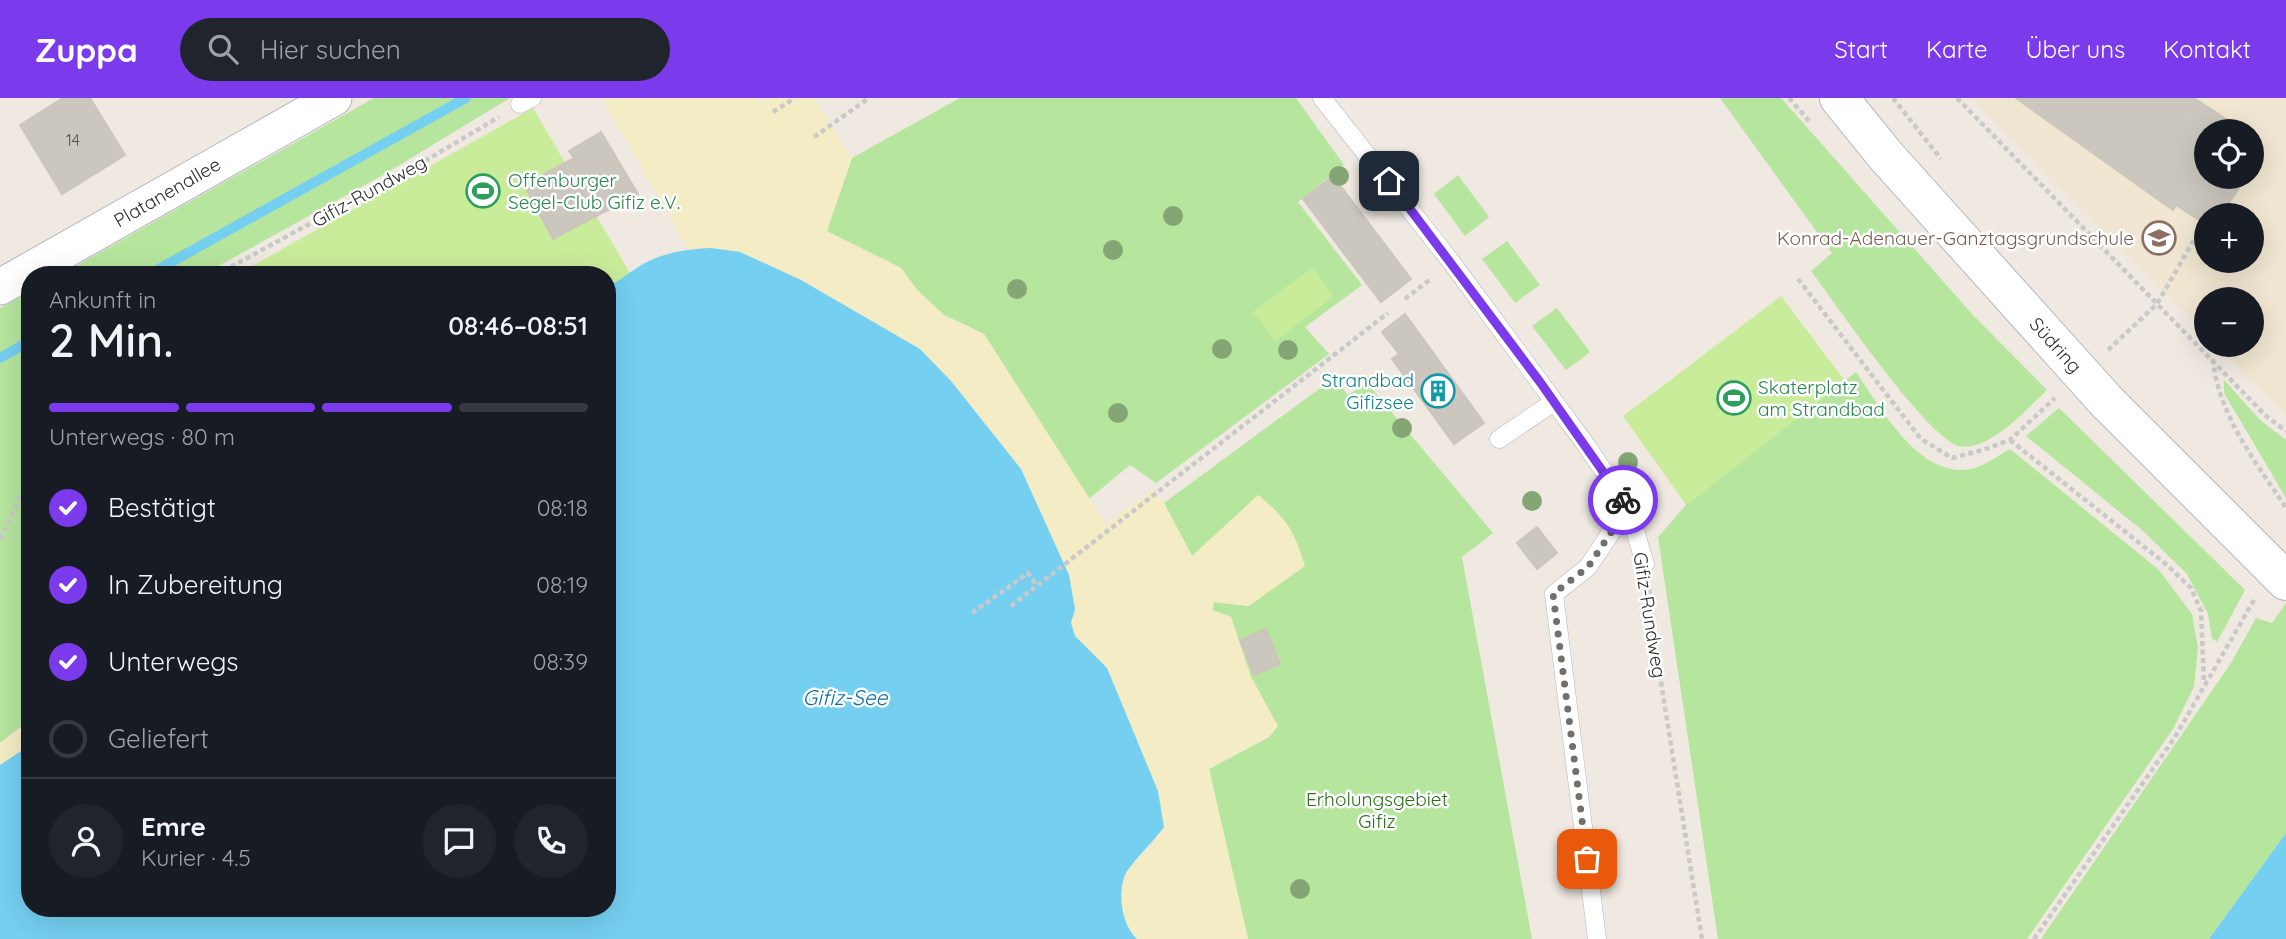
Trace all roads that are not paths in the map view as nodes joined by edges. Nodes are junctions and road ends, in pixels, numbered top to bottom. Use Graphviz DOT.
graph roads {
  1 [pos="334,98"];
  2 [pos="1322,98"];
  3 [pos="1839,98"];
  4 [pos="37,266"];
  5 [pos="21,275"];
  6 [pos="0,287"];
  7 [pos="1554,402"];
  8 [pos="1499,439"];
  9 [pos="1628,507"];
  10 [pos="1645,564"];
  11 [pos="2273,586"];
  12 [pos="1597,939"];
  1 -- 4 [label="street, Platanenallee"];
  2 -- 7 [label="lane, Gifiz-Rundweg"];
  3 -- 11 [label="street, Südring, bridge"];
  5 -- 6 [label="street, Platanenallee"];
  7 -- 8 [label="lane"];
  7 -- 9 [label="lane, Gifiz-Rundweg"];
  9 -- 10 [label="lane, Gifiz-Rundweg"];
  9 -- 12 [label="lane"];
}
